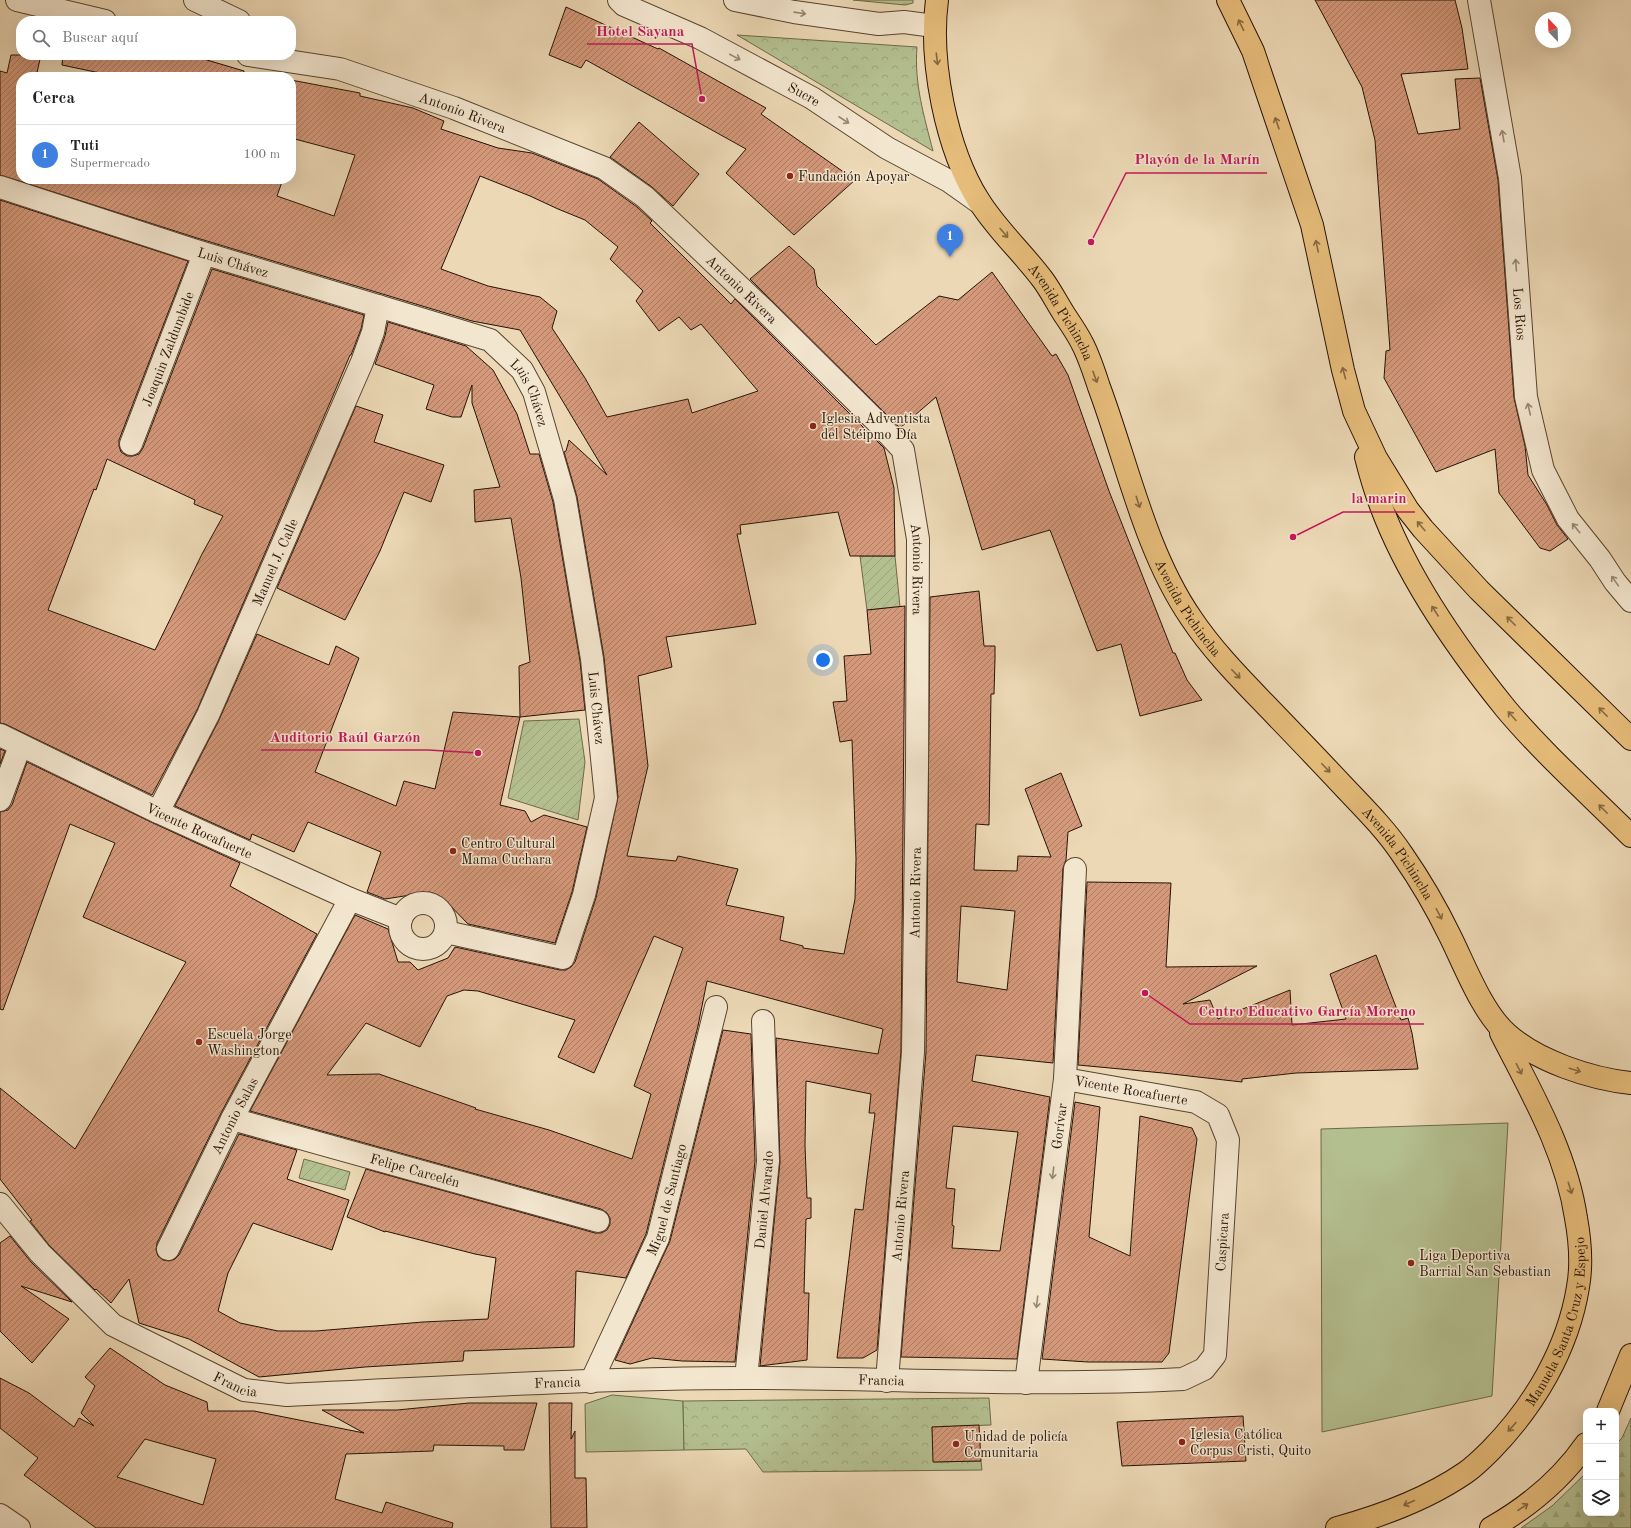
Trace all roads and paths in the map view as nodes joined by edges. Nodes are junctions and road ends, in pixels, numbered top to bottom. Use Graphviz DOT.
graph roads {
  1 [pos="17,0"];
  2 [pos="195,0"];
  3 [pos="619,0"];
  4 [pos="735,0"];
  5 [pos="937,0"];
  6 [pos="1228,0"];
  7 [pos="1479,0"];
  8 [pos="84,16"];
  9 [pos="229,16"];
  10 [pos="934,26"];
  11 [pos="296,47"];
  12 [pos="281,60"];
  13 [pos="340,69"];
  14 [pos="0,187"];
  15 [pos="980,203"];
  16 [pos="204,254"];
  17 [pos="378,306"];
  18 [pos="1354,411"];
  19 [pos="131,444"];
  20 [pos="1631,601"];
  21 [pos="0,735"];
  22 [pos="1631,739"];
  23 [pos="20,746"];
  24 [pos="0,800"];
  25 [pos="158,812"];
  26 [pos="1631,836"];
  27 [pos="1075,868"];
  28 [pos="350,899"];
  29 [pos="401,919"];
  30 [pos="446,932"];
  31 [pos="716,1008"];
  32 [pos="763,1021"];
  33 [pos="1495,1022"];
  34 [pos="1065,1078"];
  35 [pos="1631,1083"];
  36 [pos="1196,1102"];
  37 [pos="232,1119"];
  38 [pos="0,1204"];
  39 [pos="598,1221"];
  40 [pos="168,1249"];
  41 [pos="1631,1354"];
  42 [pos="746,1378"];
  43 [pos="1184,1379"];
  44 [pos="887,1381"];
  45 [pos="591,1382"];
  46 [pos="1026,1383"];
  47 [pos="1609,1408"];
  48 [pos="1583,1448"];
  49 [pos="0,1515"];
  50 [pos="19,1528"];
  51 [pos="1337,1528"];
  52 [pos="1490,1528"];
  1 -- 8 [label="street"];
  2 -- 9 [label="street"];
  3 -- 15 [label="street, Sucre, one-way"];
  4 -- 10 [label="street, one-way"];
  5 -- 10 [label="main road, Avenida Pichincha"];
  18 -- 6 [label="main road, one-way"];
  20 -- 7 [label="street, Los Rios, one-way"];
  10 -- 15 [label="main road, Avenida Pichincha, one-way"];
  11 -- 13 [label="street, Antonio Rivera"];
  12 -- 13 [label="street, Antonio Rivera"];
  13 -- 44 [label="street, Antonio Rivera"];
  14 -- 16 [label="street, Luis Chávez"];
  15 -- 33 [label="main road, Avenida Pichincha, one-way"];
  16 -- 17 [label="street, Luis Chávez"];
  16 -- 19 [label="street, Joaquin Zaldumbide"];
  17 -- 25 [label="street, Manuel J. Calle"];
  17 -- 30 [label="street, Luis Chávez"];
  22 -- 18 [label="main road, one-way"];
  26 -- 18 [label="main road, one-way"];
  21 -- 23 [label="street, Vicente Rocafuerte"];
  23 -- 24 [label="street"];
  23 -- 25 [label="street, Vicente Rocafuerte"];
  25 -- 28 [label="street, Vicente Rocafuerte"];
  27 -- 34 [label="street, Gorívar"];
  28 -- 29 [label="street, Vicente Rocafuerte"];
  28 -- 37 [label="street, Antonio Salas"];
  29 -- 30 [label="street"];
  29 -- 30 [label="street"];
  31 -- 45 [label="street, Miguel de Santiago"];
  32 -- 42 [label="street, Daniel Alvarado"];
  33 -- 35 [label="main road, Avenida Pichincha, one-way"];
  33 -- 51 [label="main road, Manuela Santa Cruz y Espejo, one-way"];
  34 -- 36 [label="street, Vicente Rocafuerte"];
  34 -- 46 [label="street, Gorívar, one-way"];
  36 -- 43 [label="street, Caspicara"];
  37 -- 39 [label="street, Felipe Carcelén"];
  37 -- 40 [label="street, Antonio Salas"];
  38 -- 45 [label="street, Francia"];
  41 -- 47 [label="main road"];
  42 -- 44 [label="street, Francia"];
  42 -- 45 [label="street, Francia"];
  43 -- 46 [label="street, Francia"];
  44 -- 46 [label="street, Francia"];
  52 -- 48 [label="main road, one-way"];
  49 -- 50 [label="street"];
}
